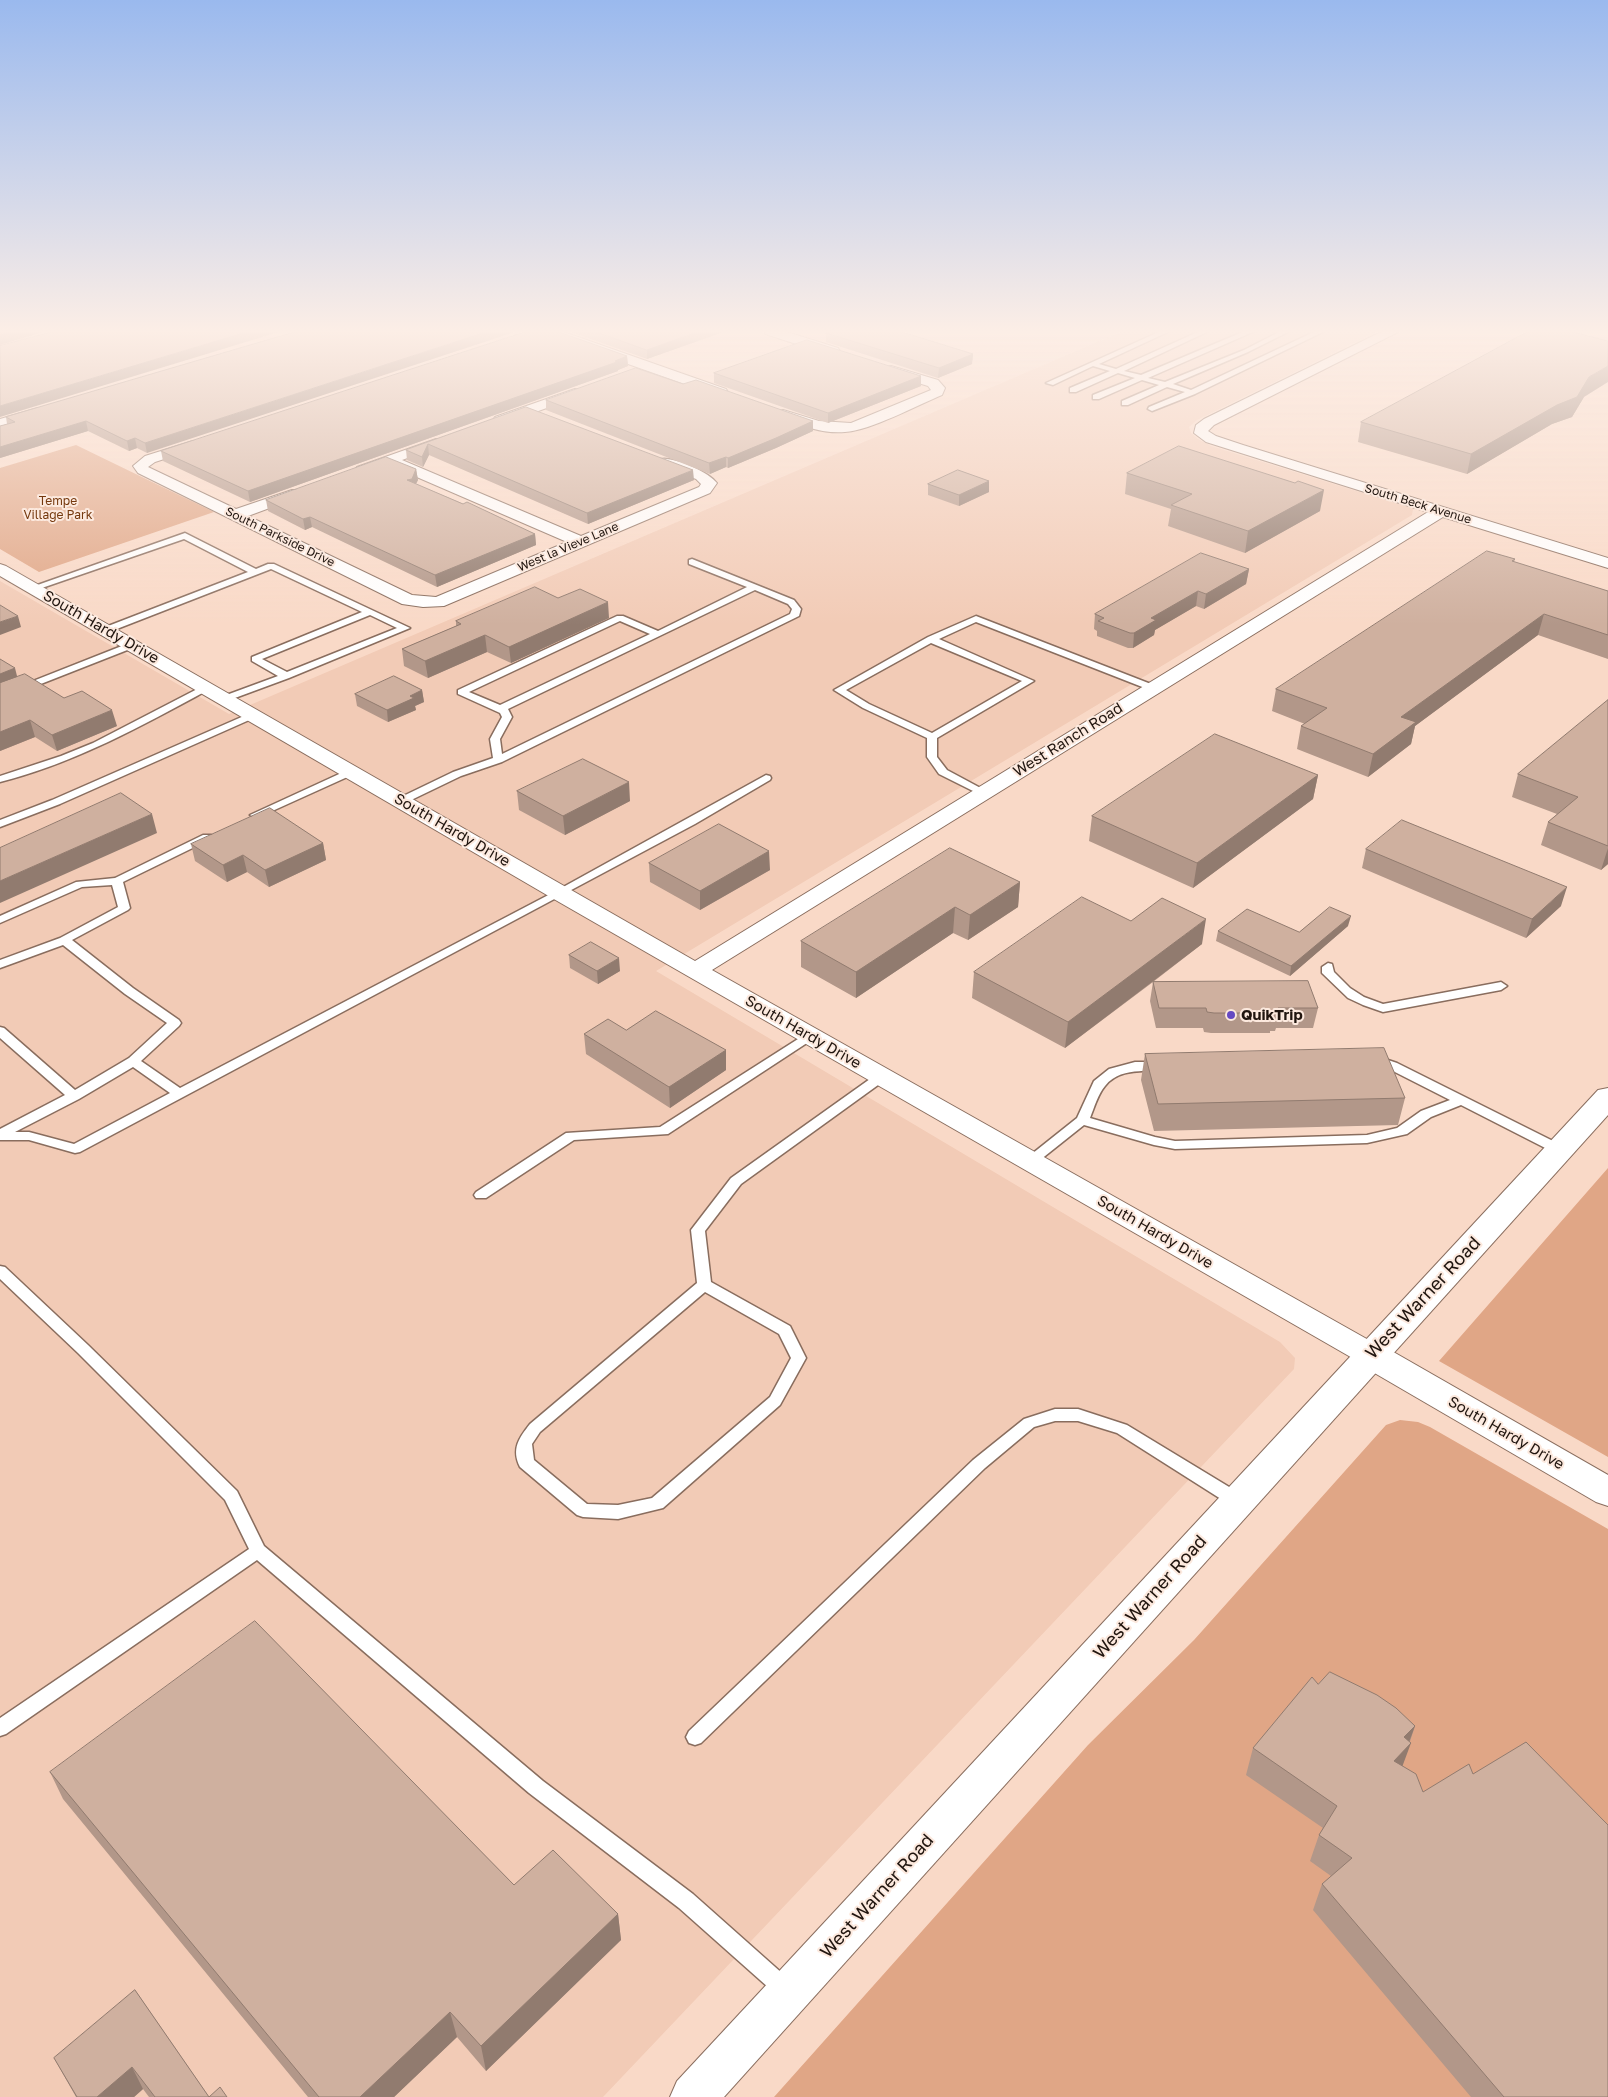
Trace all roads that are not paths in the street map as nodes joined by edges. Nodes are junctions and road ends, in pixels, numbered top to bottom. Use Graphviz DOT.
graph roads {
  1 [pos="832,429"];
  2 [pos="845,429"];
  3 [pos="1201,429"];
  4 [pos="207,440"];
  5 [pos="445,440"];
  6 [pos="647,456"];
  7 [pos="389,460"];
  8 [pos="352,473"];
  9 [pos="309,489"];
  10 [pos="1441,511"];
  11 [pos="235,515"];
  12 [pos="581,542"];
  13 [pos="692,562"];
  14 [pos="1608,563"];
  15 [pos="0,569"];
  16 [pos="255,572"];
  17 [pos="754,587"];
  18 [pos="32,588"];
  19 [pos="422,602"];
  20 [pos="370,612"];
  21 [pos="106,630"];
  22 [pos="658,634"];
  23 [pos="931,638"];
  24 [pos="132,645"];
  25 [pos="286,676"];
  26 [pos="1153,688"];
  27 [pos="215,693"];
  28 [pos="0,697"];
  29 [pos="500,709"];
  30 [pos="253,716"];
  31 [pos="932,736"];
  32 [pos="498,760"];
  33 [pos="350,772"];
  34 [pos="766,778"];
  35 [pos="0,779"];
  36 [pos="983,792"];
  37 [pos="401,801"];
  38 [pos="246,819"];
  39 [pos="0,824"];
  40 [pos="220,831"];
  41 [pos="116,881"];
  42 [pos="560,893"];
  43 [pos="0,920"];
  44 [pos="64,940"];
  45 [pos="0,964"];
  46 [pos="1328,967"];
  47 [pos="696,970"];
  48 [pos="1501,986"];
  49 [pos="0,1031"];
  50 [pos="809,1036"];
  51 [pos="1359,1060"];
  52 [pos="133,1061"];
  53 [pos="1174,1065"];
  54 [pos="881,1077"];
  55 [pos="180,1094"];
  56 [pos="74,1096"];
  57 [pos="1608,1098"];
  58 [pos="1460,1101"];
  59 [pos="1082,1120"];
  60 [pos="0,1135"];
  61 [pos="1560,1150"];
  62 [pos="1030,1161"];
  63 [pos="481,1195"];
  64 [pos="0,1271"];
  65 [pos="704,1285"];
  66 [pos="1371,1355"];
  67 [pos="1608,1492"];
  68 [pos="1238,1501"];
  69 [pos="258,1551"];
  70 [pos="0,1728"];
  71 [pos="695,1737"];
  72 [pos="788,1992"];
  73 [pos="693,2097"];
  1 -- 2 [label="street"];
  3 -- 10 [label="street, South Beck Avenue"];
  4 -- 11 [label="street, South Parkside Drive"];
  5 -- 7 [label="street"];
  6 -- 12 [label="street, West la Vieve Lane"];
  7 -- 8 [label="street"];
  7 -- 12 [label="street"];
  9 -- 11 [label="street"];
  10 -- 14 [label="street, South Beck Avenue"];
  10 -- 26 [label="street, West Ranch Road"];
  11 -- 19 [label="street, South Parkside Drive"];
  12 -- 19 [label="street, West la Vieve Lane"];
  13 -- 17 [label="lane"];
  15 -- 18 [label="street, South Hardy Drive"];
  16 -- 18 [label="lane"];
  16 -- 20 [label="lane"];
  16 -- 21 [label="lane"];
  17 -- 22 [label="lane"];
  17 -- 32 [label="lane"];
  18 -- 21 [label="street, South Hardy Drive"];
  20 -- 25 [label="lane"];
  20 -- 25 [label="lane"];
  21 -- 24 [label="street, South Hardy Drive"];
  22 -- 29 [label="lane"];
  22 -- 29 [label="lane"];
  23 -- 26 [label="lane"];
  23 -- 31 [label="lane"];
  23 -- 31 [label="lane"];
  24 -- 27 [label="street, South Hardy Drive"];
  24 -- 28 [label="lane"];
  25 -- 27 [label="lane"];
  26 -- 36 [label="street, West Ranch Road"];
  27 -- 30 [label="street, South Hardy Drive"];
  27 -- 35 [label="lane"];
  29 -- 32 [label="lane"];
  30 -- 33 [label="street, South Hardy Drive"];
  30 -- 39 [label="lane"];
  31 -- 36 [label="lane"];
  32 -- 37 [label="lane"];
  33 -- 37 [label="street, South Hardy Drive"];
  33 -- 38 [label="lane"];
  34 -- 42 [label="lane"];
  36 -- 47 [label="street, West Ranch Road"];
  37 -- 42 [label="street, South Hardy Drive"];
  40 -- 41 [label="lane"];
  41 -- 43 [label="lane"];
  41 -- 44 [label="lane"];
  42 -- 47 [label="street, South Hardy Drive"];
  42 -- 55 [label="lane"];
  44 -- 45 [label="lane"];
  44 -- 52 [label="lane"];
  46 -- 48 [label="lane"];
  47 -- 50 [label="street, South Hardy Drive"];
  49 -- 56 [label="lane"];
  50 -- 54 [label="street, South Hardy Drive"];
  50 -- 63 [label="lane"];
  51 -- 58 [label="lane"];
  52 -- 55 [label="lane"];
  52 -- 56 [label="lane"];
  53 -- 59 [label="lane"];
  54 -- 62 [label="street, South Hardy Drive"];
  54 -- 65 [label="lane"];
  55 -- 60 [label="lane"];
  56 -- 60 [label="lane"];
  57 -- 61 [label="main road, West Warner Road"];
  58 -- 59 [label="lane"];
  58 -- 61 [label="lane"];
  59 -- 62 [label="lane"];
  61 -- 66 [label="main road, West Warner Road"];
  62 -- 66 [label="street, South Hardy Drive"];
  64 -- 69 [label="lane"];
  65 -- 65 [label="lane"];
  66 -- 67 [label="main road, South Hardy Drive"];
  66 -- 68 [label="main road, West Warner Road"];
  68 -- 71 [label="lane"];
  68 -- 72 [label="main road, West Warner Road"];
  69 -- 70 [label="lane"];
  69 -- 72 [label="lane"];
  72 -- 73 [label="main road, West Warner Road"];
}
